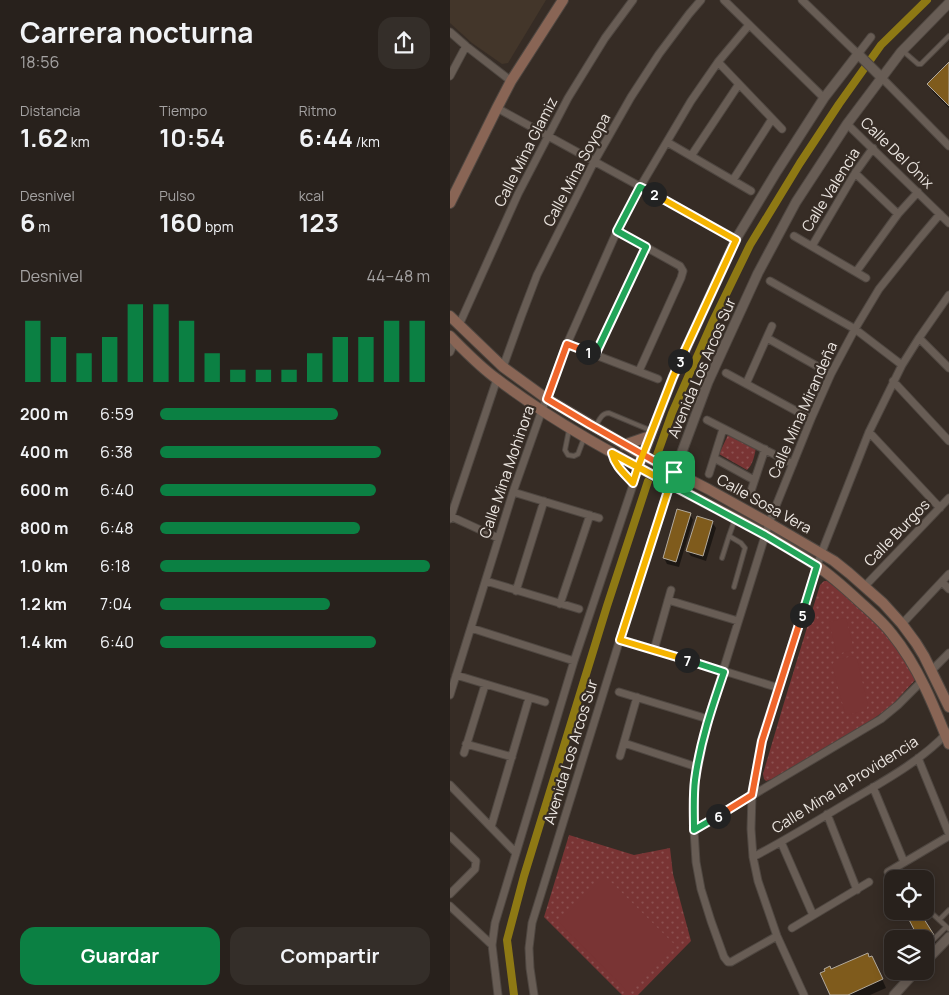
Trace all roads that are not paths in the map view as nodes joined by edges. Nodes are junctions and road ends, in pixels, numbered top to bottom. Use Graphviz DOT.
graph roads {
  1 [pos="563,0"];
  2 [pos="633,0"];
  3 [pos="701,0"];
  4 [pos="724,0"];
  5 [pos="802,0"];
  6 [pos="949,3"];
  7 [pos="749,25"];
  8 [pos="450,32"];
  9 [pos="949,36"];
  10 [pos="870,37"];
  11 [pos="466,46"];
  12 [pos="902,51"];
  13 [pos="860,57"];
  14 [pos="718,62"];
  15 [pos="879,75"];
  16 [pos="450,76"];
  17 [pos="511,81"];
  18 [pos="739,84"];
  19 [pos="824,98"];
  20 [pos="496,108"];
  21 [pos="772,119"];
  22 [pos="847,124"];
  23 [pos="782,129"];
  24 [pos="548,137"];
  25 [pos="667,142"];
  26 [pos="949,146"];
  27 [pos="873,148"];
  28 [pos="691,156"];
  29 [pos="594,162"];
  30 [pos="856,173"];
  31 [pos="733,180"];
  32 [pos="640,187"];
  33 [pos="751,191"];
  34 [pos="918,192"];
  35 [pos="450,203"];
  36 [pos="898,214"];
  37 [pos="940,214"];
  38 [pos="949,223"];
  39 [pos="617,231"];
  40 [pos="794,236"];
  41 [pos="736,240"];
  42 [pos="812,246"];
  43 [pos="646,247"];
  44 [pos="856,272"];
  45 [pos="866,278"];
  46 [pos="770,281"];
  47 [pos="949,295"];
  48 [pos="450,316"];
  49 [pos="459,325"];
  50 [pos="772,326"];
  51 [pos="855,329"];
  52 [pos="766,338"];
  53 [pos="919,338"];
  54 [pos="452,339"];
  55 [pos="567,344"];
  56 [pos="450,352"];
  57 [pos="595,355"];
  58 [pos="902,365"];
  59 [pos="503,367"];
  60 [pos="949,368"];
  61 [pos="639,372"];
  62 [pos="726,373"];
  63 [pos="831,374"];
  64 [pos="497,379"];
  65 [pos="658,379"];
  66 [pos="893,381"];
  67 [pos="746,384"];
  68 [pos="547,399"];
  69 [pos="542,410"];
  70 [pos="811,419"];
  71 [pos="707,420"];
  72 [pos="570,428"];
  73 [pos="595,428"];
  74 [pos="723,429"];
  75 [pos="869,432"];
  76 [pos="651,434"];
  77 [pos="584,436"];
  78 [pos="949,441"];
  79 [pos="624,445"];
  80 [pos="765,449"];
  81 [pos="612,453"];
  82 [pos="642,455"];
  83 [pos="714,458"];
  84 [pos="793,464"];
  85 [pos="638,467"];
  86 [pos="674,472"];
  87 [pos="709,474"];
  88 [pos="754,480"];
  89 [pos="633,483"];
  90 [pos="670,484"];
  91 [pos="751,491"];
  92 [pos="513,492"];
  93 [pos="949,498"];
  94 [pos="544,501"];
  95 [pos="940,508"];
  96 [pos="590,515"];
  97 [pos="450,517"];
  98 [pos="599,518"];
  99 [pos="735,519"];
  100 [pos="769,523"];
  101 [pos="765,535"];
  102 [pos="729,536"];
  103 [pos="498,538"];
  104 [pos="821,554"];
  105 [pos="722,558"];
  106 [pos="817,566"];
  107 [pos="949,574"];
  108 [pos="486,581"];
  109 [pos="942,582"];
  110 [pos="865,586"];
  111 [pos="734,587"];
  112 [pos="949,589"];
  113 [pos="671,590"];
  114 [pos="516,591"];
  115 [pos="668,600"];
  116 [pos="560,604"];
  117 [pos="579,610"];
  118 [pos="738,621"];
  119 [pos="902,624"];
  120 [pos="471,628"];
  121 [pos="620,640"];
  122 [pos="654,650"];
  123 [pos="949,653"];
  124 [pos="574,662"];
  125 [pos="932,671"];
  126 [pos="724,672"];
  127 [pos="456,676"];
  128 [pos="922,681"];
  129 [pos="485,684"];
  130 [pos="779,688"];
  131 [pos="619,692"];
  132 [pos="450,695"];
  133 [pos="637,697"];
  134 [pos="529,698"];
  135 [pos="545,702"];
  136 [pos="949,707"];
  137 [pos="708,719"];
  138 [pos="948,736"];
  139 [pos="624,743"];
  140 [pos="466,744"];
  141 [pos="464,753"];
  142 [pos="620,756"];
  143 [pos="512,757"];
  144 [pos="918,758"];
  145 [pos="697,767"];
  146 [pos="450,785"];
  147 [pos="873,787"];
  148 [pos="752,795"];
  149 [pos="827,814"];
  150 [pos="491,827"];
  151 [pos="694,830"];
  152 [pos="949,835"];
  153 [pos="450,836"];
  154 [pos="781,842"];
  155 [pos="516,852"];
  156 [pos="753,857"];
  157 [pos="904,862"];
  158 [pos="891,870"];
  159 [pos="869,882"];
  160 [pos="857,890"];
  161 [pos="450,894"];
  162 [pos="450,906"];
  163 [pos="949,910"];
  164 [pos="934,915"];
  165 [pos="813,916"];
  166 [pos="939,920"];
  167 [pos="792,928"];
  168 [pos="948,928"];
  169 [pos="777,936"];
  170 [pos="949,937"];
  171 [pos="934,940"];
  172 [pos="492,945"];
  173 [pos="934,953"];
  174 [pos="908,980"];
  175 [pos="497,993"];
  176 [pos="534,995"];
  177 [pos="804,995"];
  178 [pos="894,995"];
  1 -- 17 [label="main road"];
  2 -- 24 [label="street, Calle Mina Glamiz"];
  3 -- 29 [label="street, Calle Mina Soyopa"];
  4 -- 7 [label="street"];
  5 -- 13 [label="street"];
  6 -- 12 [label="street, Avenida Los Arcos Sur"];
  7 -- 14 [label="street, Calle Mina Mohinora"];
  7 -- 19 [label="street"];
  8 -- 11 [label="street"];
  9 -- 12 [label="lane"];
  10 -- 13 [label="street, Avenida Los Arcos Sur"];
  11 -- 16 [label="street"];
  11 -- 17 [label="street"];
  12 -- 15 [label="street, Avenida Los Arcos Sur"];
  13 -- 15 [label="street"];
  13 -- 19 [label="street, Avenida Los Arcos Sur"];
  14 -- 18 [label="street"];
  14 -- 25 [label="street, Calle Mina Mohinora"];
  15 -- 22 [label="street, Avenida Los Arcos Sur"];
  15 -- 26 [label="street"];
  17 -- 20 [label="main road"];
  18 -- 21 [label="street"];
  18 -- 28 [label="street"];
  19 -- 41 [label="street, Avenida Los Arcos Sur"];
  20 -- 24 [label="street"];
  20 -- 35 [label="main road"];
  21 -- 23 [label="street"];
  21 -- 31 [label="street"];
  22 -- 27 [label="street, Calle Del Ónix"];
  22 -- 86 [label="street, Avenida Los Arcos Sur"];
  24 -- 29 [label="street"];
  24 -- 49 [label="street, Calle Mina Glamiz"];
  25 -- 28 [label="street"];
  25 -- 32 [label="street, Calle Mina Mohinora"];
  27 -- 30 [label="street, Calle Valencia"];
  27 -- 34 [label="street, Calle Del Ónix"];
  28 -- 31 [label="street"];
  29 -- 32 [label="street"];
  29 -- 59 [label="street, Calle Mina Soyopa"];
  30 -- 36 [label="street"];
  30 -- 42 [label="street, Calle Valencia"];
  31 -- 33 [label="street"];
  32 -- 39 [label="street, Calle Mina Mohinora"];
  32 -- 41 [label="street"];
  34 -- 36 [label="street"];
  34 -- 37 [label="street, Calle Del Ónix"];
  36 -- 44 [label="street"];
  37 -- 38 [label="street, Calle Del Ónix"];
  37 -- 51 [label="street, Calle Mina Mirandeña"];
  39 -- 43 [label="street"];
  39 -- 55 [label="street, Calle Mina Mohinora"];
  40 -- 42 [label="street"];
  41 -- 76 [label="street, Avenida Los Arcos Sur"];
  42 -- 44 [label="street"];
  43 -- 57 [label="street"];
  43 -- 61 [label="street"];
  44 -- 45 [label="street"];
  46 -- 51 [label="street"];
  47 -- 53 [label="street"];
  48 -- 49 [label="main road, Calle Sosa Vera"];
  49 -- 59 [label="main road, Calle Sosa Vera"];
  50 -- 52 [label="street"];
  51 -- 58 [label="street"];
  51 -- 63 [label="street, Calle Mina Mirandeña"];
  52 -- 63 [label="street"];
  52 -- 67 [label="street"];
  53 -- 58 [label="street"];
  53 -- 60 [label="street"];
  54 -- 56 [label="street"];
  54 -- 64 [label="main road"];
  55 -- 57 [label="street"];
  55 -- 68 [label="street, Calle Mina Mohinora"];
  57 -- 61 [label="street"];
  58 -- 66 [label="street"];
  59 -- 68 [label="main road, Calle Sosa Vera"];
  61 -- 65 [label="street"];
  62 -- 67 [label="street"];
  63 -- 70 [label="street, Calle Mina Mirandeña"];
  64 -- 69 [label="main road"];
  64 -- 97 [label="street"];
  66 -- 75 [label="street"];
  66 -- 78 [label="street"];
  67 -- 70 [label="street"];
  68 -- 69 [label="street, Calle Mina Mohinora"];
  68 -- 73 [label="main road, Calle Sosa Vera"];
  69 -- 72 [label="main road"];
  69 -- 92 [label="street, Calle Mina Mohinora"];
  70 -- 84 [label="street, Calle Mina Mirandeña"];
  71 -- 74 [label="street"];
  72 -- 77 [label="main road"];
  72 -- 77 [label="lane"];
  73 -- 76 [label="lane"];
  73 -- 79 [label="main road, Calle Sosa Vera"];
  74 -- 80 [label="street"];
  74 -- 83 [label="street"];
  75 -- 95 [label="street"];
  75 -- 104 [label="street"];
  76 -- 79 [label="main road"];
  76 -- 82 [label="street, Avenida Los Arcos Sur"];
  77 -- 81 [label="main road"];
  79 -- 82 [label="main road, Calle Sosa Vera"];
  80 -- 84 [label="street"];
  80 -- 88 [label="street"];
  81 -- 85 [label="main road"];
  81 -- 89 [label="lane"];
  82 -- 85 [label="street, Avenida Los Arcos Sur"];
  82 -- 86 [label="main road, Calle Sosa Vera"];
  83 -- 87 [label="street"];
  83 -- 88 [label="street"];
  84 -- 100 [label="street, Calle Mina Mirandeña"];
  85 -- 89 [label="street, Avenida Los Arcos Sur"];
  85 -- 90 [label="main road"];
  86 -- 90 [label="street, Avenida Los Arcos Sur"];
  86 -- 100 [label="main road, Calle Sosa Vera"];
  88 -- 91 [label="street"];
  89 -- 124 [label="street, Avenida Los Arcos Sur"];
  90 -- 99 [label="main road"];
  90 -- 121 [label="street, Avenida Los Arcos Sur"];
  92 -- 94 [label="street"];
  92 -- 103 [label="street, Calle Mina Mohinora"];
  93 -- 95 [label="street, Calle Burgos"];
  94 -- 96 [label="street"];
  94 -- 114 [label="street"];
  95 -- 110 [label="street, Calle Burgos"];
  96 -- 98 [label="street"];
  96 -- 116 [label="street"];
  97 -- 103 [label="street"];
  99 -- 101 [label="main road"];
  99 -- 102 [label="lane"];
  100 -- 101 [label="street, Calle Mina Mirandeña"];
  100 -- 104 [label="main road, Calle Sosa Vera"];
  101 -- 106 [label="main road"];
  101 -- 118 [label="street, Calle Mina Mirandeña"];
  102 -- 105 [label="lane"];
  102 -- 111 [label="lane"];
  103 -- 108 [label="street, Calle Mina Mohinora"];
  104 -- 106 [label="street"];
  104 -- 110 [label="main road, Calle Sosa Vera"];
  106 -- 128 [label="main road"];
  106 -- 130 [label="street"];
  107 -- 109 [label="street"];
  108 -- 114 [label="street"];
  108 -- 120 [label="street, Calle Mina Mohinora"];
  109 -- 112 [label="street"];
  109 -- 119 [label="street"];
  110 -- 119 [label="main road, Calle Sosa Vera"];
  113 -- 115 [label="street"];
  114 -- 116 [label="street"];
  115 -- 118 [label="street"];
  115 -- 122 [label="street"];
  116 -- 117 [label="street"];
  118 -- 126 [label="street, Calle Mina Mirandeña"];
  119 -- 125 [label="main road, Calle Sosa Vera"];
  120 -- 124 [label="street"];
  120 -- 127 [label="street, Calle Mina Mohinora"];
  121 -- 122 [label="street"];
  121 -- 176 [label="street, Avenida Los Arcos Sur"];
  122 -- 126 [label="street"];
  123 -- 125 [label="street"];
  124 -- 155 [label="street, Avenida Los Arcos Sur"];
  125 -- 136 [label="main road, Calle Sosa Vera"];
  126 -- 130 [label="street"];
  126 -- 137 [label="street, Calle Mina Mirandeña"];
  127 -- 129 [label="street"];
  127 -- 132 [label="street, Calle Mina Mohinora"];
  128 -- 138 [label="main road"];
  128 -- 148 [label="street"];
  129 -- 134 [label="street"];
  129 -- 140 [label="street"];
  130 -- 148 [label="street"];
  131 -- 133 [label="street"];
  133 -- 137 [label="street"];
  133 -- 139 [label="street"];
  134 -- 135 [label="street"];
  134 -- 143 [label="street"];
  137 -- 145 [label="street, Calle Mina Mirandeña"];
  138 -- 144 [label="street, Calle Mina la Providencia"];
  139 -- 142 [label="street"];
  139 -- 145 [label="street"];
  140 -- 141 [label="street"];
  140 -- 143 [label="street"];
  143 -- 150 [label="street"];
  144 -- 147 [label="street, Calle Mina la Providencia"];
  144 -- 152 [label="street"];
  145 -- 151 [label="street, Calle Mina Mirandeña"];
  146 -- 150 [label="street"];
  147 -- 149 [label="street, Calle Mina la Providencia"];
  147 -- 157 [label="street"];
  148 -- 151 [label="street"];
  148 -- 156 [label="street"];
  149 -- 154 [label="street, Calle Mina la Providencia"];
  149 -- 160 [label="street"];
  150 -- 155 [label="street"];
  151 -- 169 [label="street, Calle Mina Mirandeña"];
  152 -- 157 [label="street"];
  153 -- 161 [label="street"];
  154 -- 156 [label="street, Calle Mina la Providencia"];
  154 -- 165 [label="street"];
  155 -- 172 [label="street, Avenida Los Arcos Sur"];
  156 -- 169 [label="street"];
  157 -- 158 [label="street"];
  159 -- 160 [label="street"];
  160 -- 165 [label="street"];
  162 -- 172 [label="street"];
  163 -- 166 [label="lane"];
  164 -- 166 [label="lane"];
  165 -- 167 [label="street"];
  166 -- 168 [label="lane"];
  168 -- 171 [label="lane"];
  169 -- 177 [label="street"];
  170 -- 173 [label="street"];
  172 -- 175 [label="street, Avenida Los Arcos Sur"];
  174 -- 178 [label="street"];
}
